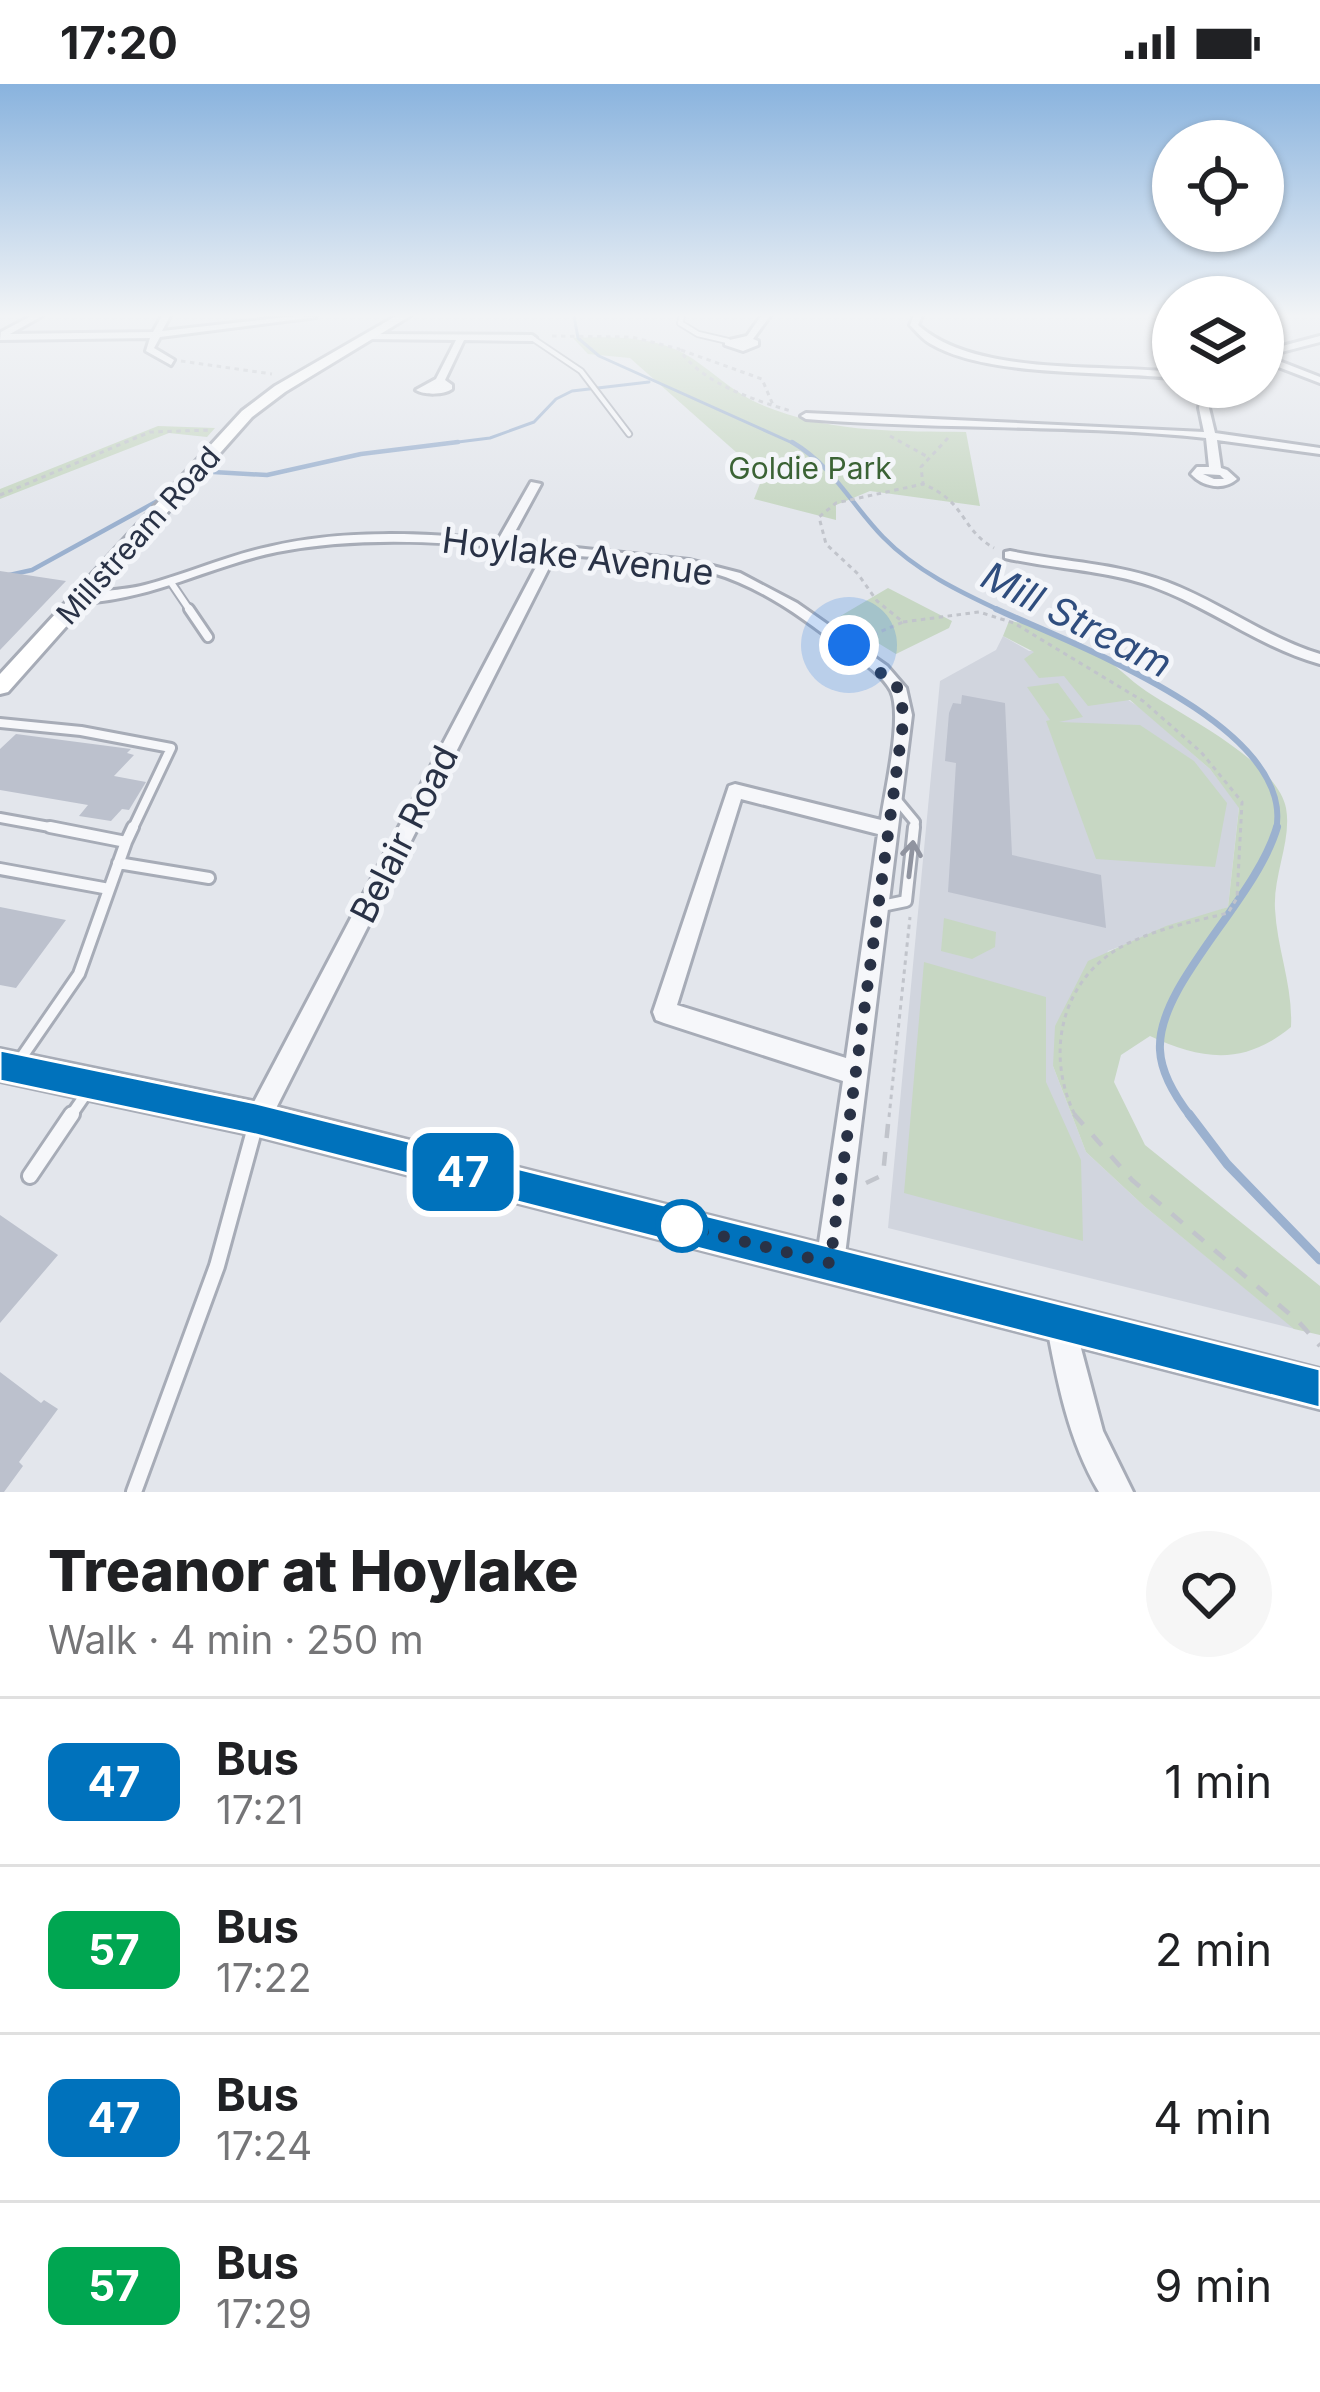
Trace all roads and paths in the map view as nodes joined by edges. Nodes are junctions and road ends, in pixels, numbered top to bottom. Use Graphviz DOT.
graph roads {
  1 [pos="294,382"];
  2 [pos="589,382"];
  3 [pos="721,382"];
  4 [pos="762,382"];
  5 [pos="775,407"];
  6 [pos="1204,408"];
  7 [pos="806,416"];
  8 [pos="886,423"];
  9 [pos="958,424"];
  10 [pos="232,430"];
  11 [pos="629,434"];
  12 [pos="1210,435"];
  13 [pos="1320,451"];
  14 [pos="928,457"];
  15 [pos="1215,470"];
  16 [pos="535,484"];
  17 [pos="923,484"];
  18 [pos="0,495"];
  19 [pos="502,544"];
  20 [pos="552,550"];
  21 [pos="1010,555"];
  22 [pos="170,581"];
  23 [pos="81,598"];
  24 [pos="903,622"];
  25 [pos="208,637"];
  26 [pos="858,640"];
  27 [pos="1320,659"];
  28 [pos="0,687"];
  29 [pos="0,723"];
  30 [pos="893,796"];
  31 [pos="0,818"];
  32 [pos="888,829"];
  33 [pos="126,842"];
  34 [pos="118,863"];
  35 [pos="0,869"];
  36 [pos="209,878"];
  37 [pos="109,889"];
  38 [pos="906,901"];
  39 [pos="877,907"];
  40 [pos="7,1067"];
  41 [pos="853,1072"];
  42 [pos="93,1084"];
  43 [pos="256,1119"];
  44 [pos="30,1177"];
  45 [pos="859,1186"];
  46 [pos="830,1263"];
  47 [pos="1060,1321"];
  48 [pos="1320,1346"];
  49 [pos="1320,1389"];
  50 [pos="134,1492"];
  51 [pos="1117,1492"];
  1 -- 10 [label="main road, Millstream Road"];
  2 -- 11 [label="lane"];
  3 -- 5 [label="path"];
  4 -- 5 [label="path"];
  5 -- 7 [label="path"];
  6 -- 12 [label="street"];
  7 -- 8 [label="street"];
  8 -- 9 [label="street"];
  8 -- 14 [label="path"];
  9 -- 12 [label="street"];
  9 -- 14 [label="path"];
  10 -- 18 [label="path"];
  10 -- 23 [label="main road, Millstream Road"];
  12 -- 13 [label="street"];
  12 -- 15 [label="street"];
  14 -- 17 [label="path"];
  16 -- 19 [label="street"];
  17 -- 21 [label="path"];
  17 -- 24 [label="path"];
  19 -- 20 [label="street, Hoylake Avenue"];
  19 -- 22 [label="street, Hoylake Avenue"];
  20 -- 30 [label="street, Hoylake Avenue"];
  20 -- 43 [label="street, Belair Road"];
  21 -- 27 [label="street"];
  22 -- 23 [label="street, Hoylake Avenue"];
  22 -- 25 [label="lane"];
  23 -- 28 [label="main road, Millstream Road"];
  24 -- 26 [label="path"];
  24 -- 48 [label="path"];
  29 -- 33 [label="lane"];
  30 -- 32 [label="street, Hoylake Avenue"];
  38 -- 30 [label="lane, one-way"];
  31 -- 33 [label="lane"];
  32 -- 39 [label="street, Hoylake Avenue"];
  32 -- 41 [label="street"];
  33 -- 34 [label="lane"];
  34 -- 36 [label="lane"];
  34 -- 37 [label="lane"];
  35 -- 37 [label="lane"];
  37 -- 40 [label="lane"];
  38 -- 39 [label="lane"];
  38 -- 45 [label="path"];
  39 -- 41 [label="street, Hoylake Avenue"];
  40 -- 42 [label="main road"];
  41 -- 46 [label="street, Hoylake Avenue"];
  42 -- 43 [label="main road"];
  42 -- 44 [label="lane"];
  43 -- 46 [label="main road"];
  43 -- 50 [label="lane"];
  46 -- 47 [label="main road"];
  47 -- 49 [label="main road"];
  47 -- 51 [label="street"];
}
